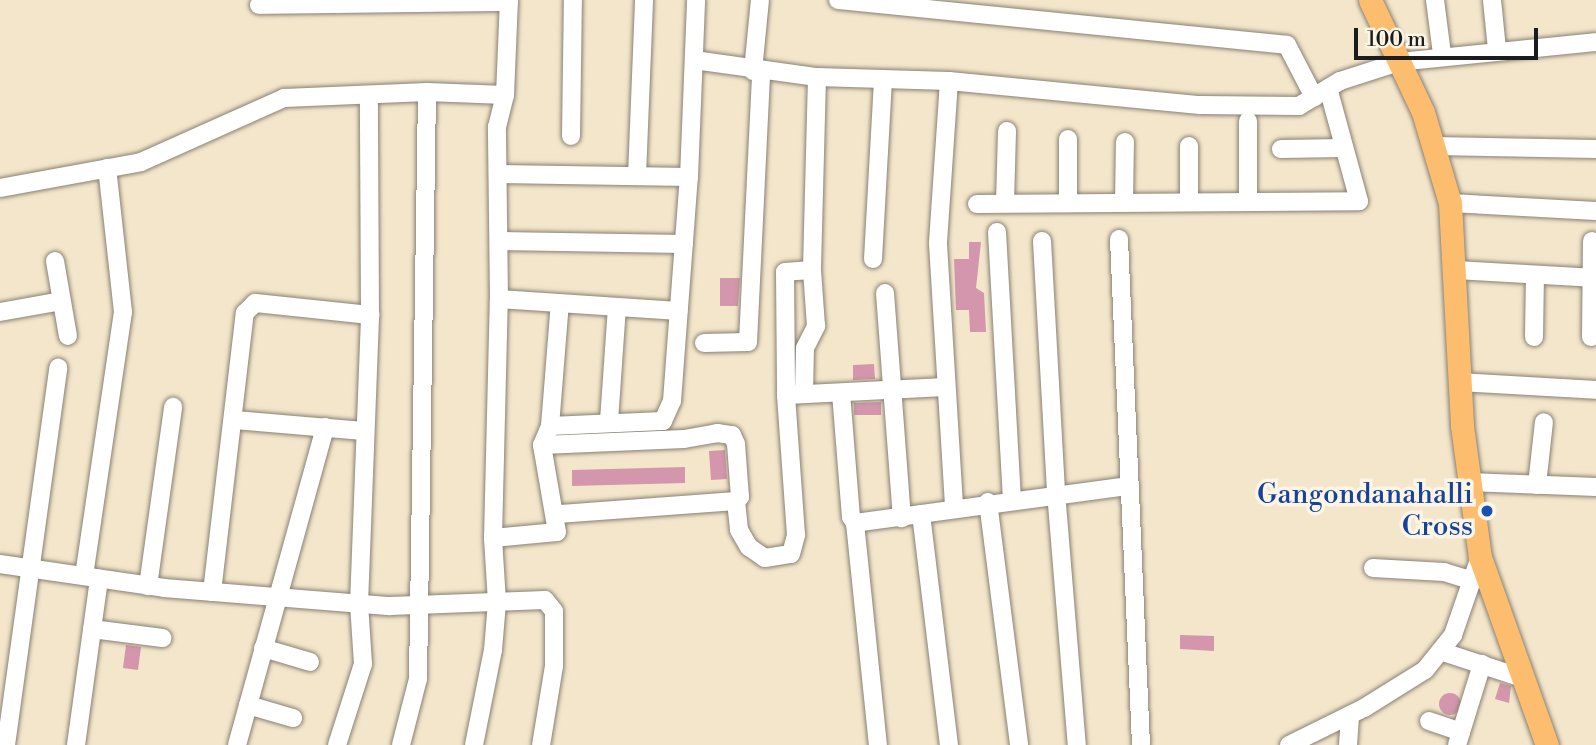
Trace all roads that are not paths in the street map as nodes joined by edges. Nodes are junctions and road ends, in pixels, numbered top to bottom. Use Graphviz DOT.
graph roads {
  1 [pos="573,0"];
  2 [pos="644,0"];
  3 [pos="696,0"];
  4 [pos="760,0"];
  5 [pos="838,0"];
  6 [pos="1370,0"];
  7 [pos="1435,0"];
  8 [pos="1492,0"];
  9 [pos="509,1"];
  10 [pos="259,5"];
  11 [pos="1596,41"];
  12 [pos="1497,49"];
  13 [pos="1442,54"];
  14 [pos="694,60"];
  15 [pos="1399,62"];
  16 [pos="757,72"];
  17 [pos="817,77"];
  18 [pos="883,79"];
  19 [pos="949,81"];
  20 [pos="427,92"];
  21 [pos="1321,92"];
  22 [pos="505,95"];
  23 [pos="369,97"];
  24 [pos="1248,121"];
  25 [pos="1007,131"];
  26 [pos="571,136"];
  27 [pos="1068,139"];
  28 [pos="1125,142"];
  29 [pos="1189,146"];
  30 [pos="1434,146"];
  31 [pos="1344,148"];
  32 [pos="1281,149"];
  33 [pos="1596,149"];
  34 [pos="107,168"];
  35 [pos="498,174"];
  36 [pos="637,176"];
  37 [pos="689,177"];
  38 [pos="0,188"];
  39 [pos="1248,201"];
  40 [pos="1189,202"];
  41 [pos="1005,203"];
  42 [pos="1068,203"];
  43 [pos="1124,203"];
  44 [pos="1450,203"];
  45 [pos="977,204"];
  46 [pos="1596,211"];
  47 [pos="997,232"];
  48 [pos="1119,239"];
  49 [pos="499,241"];
  50 [pos="1042,241"];
  51 [pos="1592,241"];
  52 [pos="684,244"];
  53 [pos="873,259"];
  54 [pos="55,261"];
  55 [pos="812,270"];
  56 [pos="1456,270"];
  57 [pos="1535,276"];
  58 [pos="1594,278"];
  59 [pos="885,293"];
  60 [pos="499,299"];
  61 [pos="61,302"];
  62 [pos="560,303"];
  63 [pos="617,307"];
  64 [pos="679,311"];
  65 [pos="0,312"];
  66 [pos="370,315"];
  67 [pos="68,336"];
  68 [pos="1534,337"];
  69 [pos="1591,337"];
  70 [pos="704,343"];
  71 [pos="58,368"];
  72 [pos="1459,382"];
  73 [pos="946,387"];
  74 [pos="892,390"];
  75 [pos="1596,390"];
  76 [pos="841,393"];
  77 [pos="795,395"];
  78 [pos="173,407"];
  79 [pos="235,420"];
  80 [pos="609,421"];
  81 [pos="1544,422"];
  82 [pos="550,426"];
  83 [pos="325,427"];
  84 [pos="365,431"];
  85 [pos="542,445"];
  86 [pos="1469,482"];
  87 [pos="1537,485"];
  88 [pos="1127,486"];
  89 [pos="1596,487"];
  90 [pos="1055,492"];
  91 [pos="1012,499"];
  92 [pos="736,501"];
  93 [pos="988,502"];
  94 [pos="954,507"];
  95 [pos="557,514"];
  96 [pos="921,514"];
  97 [pos="902,518"];
  98 [pos="855,523"];
  99 [pos="493,537"];
  100 [pos="1480,557"];
  101 [pos="0,564"];
  102 [pos="29,568"];
  103 [pos="1373,568"];
  104 [pos="92,577"];
  105 [pos="1473,581"];
  106 [pos="148,586"];
  107 [pos="212,592"];
  108 [pos="277,596"];
  109 [pos="497,602"];
  110 [pos="359,604"];
  111 [pos="421,606"];
  112 [pos="92,629"];
  113 [pos="162,638"];
  114 [pos="263,648"];
  115 [pos="1440,652"];
  116 [pos="310,662"];
  117 [pos="1482,664"];
  118 [pos="1525,679"];
  119 [pos="248,705"];
  120 [pos="1350,715"];
  121 [pos="293,718"];
  122 [pos="1429,721"];
  123 [pos="1459,738"];
  124 [pos="1543,742"];
  125 [pos="6,745"];
  126 [pos="76,745"];
  127 [pos="237,745"];
  128 [pos="337,745"];
  129 [pos="401,745"];
  130 [pos="474,745"];
  131 [pos="541,745"];
  132 [pos="878,745"];
  133 [pos="949,745"];
  134 [pos="1018,745"];
  135 [pos="1077,745"];
  136 [pos="1141,745"];
  137 [pos="1289,745"];
  138 [pos="1348,745"];
  1 -- 26 [label="street"];
  2 -- 36 [label="street"];
  3 -- 14 [label="street"];
  4 -- 16 [label="street"];
  5 -- 21 [label="street"];
  6 -- 15 [label="main road"];
  7 -- 13 [label="street"];
  8 -- 12 [label="street"];
  9 -- 10 [label="street"];
  9 -- 22 [label="street"];
  11 -- 12 [label="street"];
  12 -- 13 [label="street"];
  13 -- 15 [label="street"];
  14 -- 16 [label="street"];
  14 -- 37 [label="street"];
  15 -- 21 [label="street"];
  15 -- 30 [label="main road"];
  16 -- 17 [label="street"];
  16 -- 70 [label="street"];
  17 -- 18 [label="street"];
  17 -- 55 [label="street"];
  18 -- 19 [label="street"];
  18 -- 53 [label="street"];
  19 -- 21 [label="street"];
  19 -- 73 [label="street"];
  20 -- 22 [label="street"];
  20 -- 23 [label="street"];
  20 -- 111 [label="street"];
  21 -- 31 [label="street"];
  22 -- 35 [label="street"];
  23 -- 34 [label="street"];
  23 -- 66 [label="street"];
  24 -- 39 [label="street"];
  25 -- 41 [label="street"];
  27 -- 42 [label="street"];
  28 -- 43 [label="street"];
  29 -- 40 [label="street"];
  30 -- 33 [label="street"];
  30 -- 44 [label="main road"];
  31 -- 32 [label="street"];
  31 -- 39 [label="street"];
  34 -- 38 [label="street"];
  34 -- 104 [label="street"];
  35 -- 36 [label="street"];
  35 -- 49 [label="street"];
  36 -- 37 [label="street"];
  37 -- 52 [label="street"];
  39 -- 40 [label="street"];
  40 -- 43 [label="street"];
  41 -- 42 [label="street"];
  41 -- 45 [label="street"];
  42 -- 43 [label="street"];
  44 -- 46 [label="street"];
  44 -- 56 [label="main road"];
  47 -- 91 [label="street"];
  48 -- 88 [label="street"];
  49 -- 52 [label="street"];
  49 -- 60 [label="street"];
  50 -- 90 [label="street"];
  51 -- 58 [label="street"];
  52 -- 64 [label="street"];
  54 -- 61 [label="street"];
  55 -- 77 [label="street"];
  55 -- 77 [label="street"];
  56 -- 57 [label="street"];
  56 -- 72 [label="main road"];
  57 -- 58 [label="street"];
  57 -- 68 [label="street"];
  58 -- 69 [label="street"];
  59 -- 74 [label="street"];
  60 -- 62 [label="street"];
  60 -- 99 [label="street"];
  61 -- 65 [label="street"];
  61 -- 67 [label="street"];
  62 -- 63 [label="street"];
  62 -- 82 [label="street"];
  63 -- 64 [label="street"];
  63 -- 80 [label="street"];
  64 -- 80 [label="street"];
  66 -- 79 [label="street"];
  66 -- 84 [label="street"];
  71 -- 102 [label="street"];
  72 -- 75 [label="street"];
  72 -- 86 [label="main road"];
  73 -- 74 [label="street"];
  73 -- 94 [label="street"];
  74 -- 76 [label="street"];
  74 -- 97 [label="street"];
  76 -- 77 [label="street"];
  76 -- 98 [label="street"];
  77 -- 92 [label="street"];
  78 -- 106 [label="street"];
  79 -- 83 [label="street"];
  79 -- 107 [label="street"];
  80 -- 82 [label="street"];
  81 -- 87 [label="street"];
  82 -- 85 [label="street"];
  83 -- 84 [label="street"];
  83 -- 108 [label="street"];
  84 -- 110 [label="street"];
  85 -- 92 [label="street"];
  85 -- 95 [label="street"];
  86 -- 87 [label="street"];
  86 -- 100 [label="main road"];
  87 -- 89 [label="street"];
  88 -- 90 [label="street"];
  88 -- 136 [label="street"];
  90 -- 91 [label="street"];
  90 -- 135 [label="street"];
  91 -- 93 [label="street"];
  92 -- 95 [label="street"];
  93 -- 94 [label="street"];
  93 -- 134 [label="street"];
  94 -- 96 [label="street"];
  95 -- 99 [label="street"];
  96 -- 97 [label="street"];
  96 -- 133 [label="street"];
  97 -- 98 [label="street"];
  98 -- 132 [label="street"];
  99 -- 109 [label="street"];
  100 -- 105 [label="street"];
  100 -- 118 [label="main road"];
  101 -- 102 [label="street"];
  102 -- 104 [label="street"];
  102 -- 125 [label="street"];
  103 -- 105 [label="street"];
  104 -- 106 [label="street"];
  104 -- 112 [label="street"];
  105 -- 115 [label="street"];
  106 -- 107 [label="street"];
  107 -- 108 [label="street"];
  108 -- 110 [label="street"];
  108 -- 114 [label="street"];
  109 -- 111 [label="street"];
  109 -- 130 [label="street"];
  109 -- 131 [label="street"];
  110 -- 111 [label="street"];
  110 -- 128 [label="street"];
  111 -- 129 [label="street"];
  112 -- 113 [label="street"];
  112 -- 126 [label="street"];
  114 -- 116 [label="street"];
  114 -- 119 [label="street"];
  115 -- 117 [label="street"];
  115 -- 120 [label="street"];
  117 -- 118 [label="street"];
  117 -- 123 [label="street"];
  118 -- 124 [label="main road"];
  119 -- 121 [label="street"];
  119 -- 127 [label="street"];
  120 -- 137 [label="street"];
  120 -- 138 [label="street"];
  122 -- 123 [label="street"];
}
